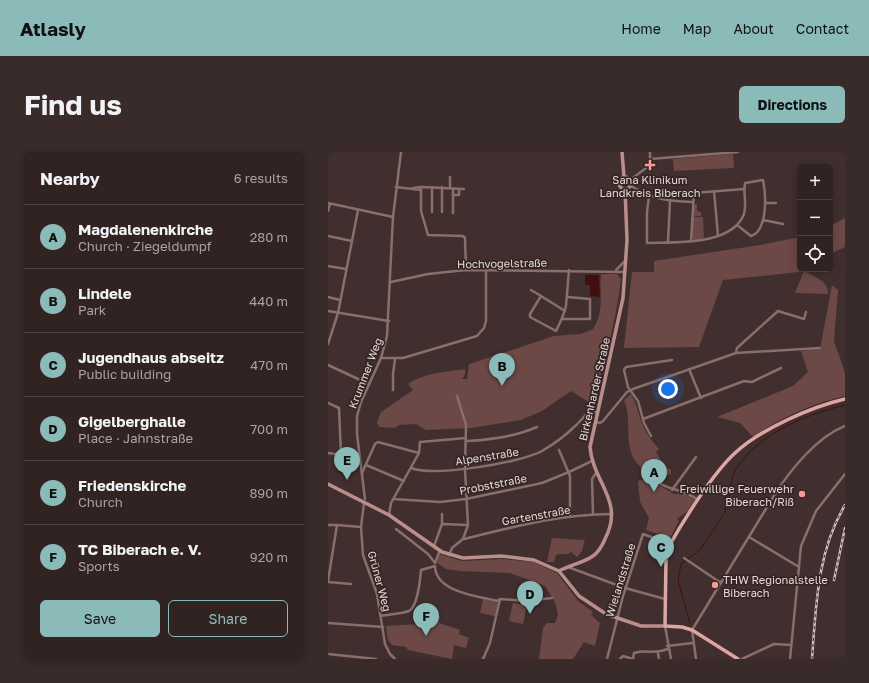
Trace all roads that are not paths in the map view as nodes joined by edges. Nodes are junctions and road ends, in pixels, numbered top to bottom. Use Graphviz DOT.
graph roads {
  1 [pos="401,152"];
  2 [pos="622,152"];
  3 [pos="650,152"];
  4 [pos="738,152"];
  5 [pos="650,159"];
  6 [pos="450,176"];
  7 [pos="624,178"];
  8 [pos="630,180"];
  9 [pos="631,186"];
  10 [pos="396,187"];
  11 [pos="432,187"];
  12 [pos="442,187"];
  13 [pos="421,188"];
  14 [pos="452,188"];
  15 [pos="459,189"];
  16 [pos="464,189"];
  17 [pos="625,189"];
  18 [pos="744,189"];
  19 [pos="714,191"];
  20 [pos="453,195"];
  21 [pos="649,196"];
  22 [pos="670,201"];
  23 [pos="692,202"];
  24 [pos="766,203"];
  25 [pos="776,203"];
  26 [pos="329,204"];
  27 [pos="358,210"];
  28 [pos="328,211"];
  29 [pos="432,212"];
  30 [pos="442,212"];
  31 [pos="453,213"];
  32 [pos="393,217"];
  33 [pos="763,220"];
  34 [pos="783,224"];
  35 [pos="737,225"];
  36 [pos="328,236"];
  37 [pos="718,236"];
  38 [pos="352,241"];
  39 [pos="691,241"];
  40 [pos="668,242"];
  41 [pos="626,259"];
  42 [pos="328,266"];
  43 [pos="346,269"];
  44 [pos="466,270"];
  45 [pos="486,270"];
  46 [pos="570,270"];
  47 [pos="614,270"];
  48 [pos="625,272"];
  49 [pos="391,282"];
  50 [pos="532,290"];
  51 [pos="541,296"];
  52 [pos="328,297"];
  53 [pos="568,297"];
  54 [pos="340,300"];
  55 [pos="328,311"];
  56 [pos="565,311"];
  57 [pos="806,312"];
  58 [pos="338,313"];
  59 [pos="562,319"];
  60 [pos="389,321"];
  61 [pos="328,344"];
  62 [pos="820,348"];
  63 [pos="736,353"];
  64 [pos="381,358"];
  65 [pos="395,359"];
  66 [pos="672,360"];
  67 [pos="328,365"];
  68 [pos="689,368"];
  69 [pos="781,368"];
  70 [pos="370,384"];
  71 [pos="393,390"];
  72 [pos="630,390"];
  73 [pos="457,396"];
  74 [pos="701,398"];
  75 [pos="845,399"];
  76 [pos="328,403"];
  77 [pos="597,412"];
  78 [pos="643,419"];
  79 [pos="595,422"];
  80 [pos="845,426"];
  81 [pos="537,427"];
  82 [pos="651,436"];
  83 [pos="466,439"];
  84 [pos="559,450"];
  85 [pos="328,453"];
  86 [pos="419,453"];
  87 [pos="341,455"];
  88 [pos="359,457"];
  89 [pos="696,457"];
  90 [pos="592,461"];
  91 [pos="646,462"];
  92 [pos="366,465"];
  93 [pos="410,468"];
  94 [pos="465,469"];
  95 [pos="569,472"];
  96 [pos="596,472"];
  97 [pos="361,474"];
  98 [pos="845,474"];
  99 [pos="404,481"];
  100 [pos="328,484"];
  101 [pos="672,490"];
  102 [pos="393,499"];
  103 [pos="466,499"];
  104 [pos="698,500"];
  105 [pos="364,501"];
  106 [pos="442,514"];
  107 [pos="593,514"];
  108 [pos="612,514"];
  109 [pos="389,515"];
  110 [pos="570,516"];
  111 [pos="328,524"];
  112 [pos="442,524"];
  113 [pos="468,525"];
  114 [pos="337,526"];
  115 [pos="361,527"];
  116 [pos="396,528"];
  117 [pos="749,537"];
  118 [pos="463,539"];
  119 [pos="670,544"];
  120 [pos="434,546"];
  121 [pos="440,550"];
  122 [pos="449,555"];
  123 [pos="685,560"];
  124 [pos="435,565"];
  125 [pos="568,567"];
  126 [pos="799,567"];
  127 [pos="559,571"];
  128 [pos="563,576"];
  129 [pos="328,581"];
  130 [pos="721,583"];
  131 [pos="351,584"];
  132 [pos="625,588"];
  133 [pos="552,598"];
  134 [pos="500,599"];
  135 [pos="665,599"];
  136 [pos="381,616"];
  137 [pos="617,618"];
  138 [pos="328,623"];
  139 [pos="665,626"];
  140 [pos="383,627"];
  141 [pos="692,630"];
  142 [pos="694,643"];
  143 [pos="791,645"];
  144 [pos="667,647"];
  145 [pos="658,653"];
  146 [pos="328,654"];
  147 [pos="696,658"];
  148 [pos="376,659"];
  149 [pos="395,659"];
  150 [pos="483,659"];
  151 [pos="607,659"];
  152 [pos="620,659"];
  153 [pos="633,659"];
  154 [pos="659,659"];
  155 [pos="671,659"];
  156 [pos="738,659"];
  157 [pos="742,659"];
  158 [pos="790,659"];
  1 -- 10 [label="street, Krummer Weg"];
  2 -- 7 [label="main road, Birkenharder Straße"];
  3 -- 5 [label="street"];
  4 -- 5 [label="street"];
  5 -- 8 [label="street"];
  6 -- 14 [label="street"];
  7 -- 8 [label="main road"];
  7 -- 17 [label="main road, Birkenharder Straße"];
  8 -- 9 [label="main road"];
  9 -- 17 [label="main road"];
  9 -- 21 [label="street"];
  10 -- 13 [label="street"];
  10 -- 32 [label="street, Krummer Weg"];
  11 -- 12 [label="street"];
  11 -- 13 [label="street"];
  11 -- 29 [label="street"];
  12 -- 14 [label="street"];
  12 -- 30 [label="street"];
  13 -- 44 [label="street"];
  14 -- 15 [label="street"];
  14 -- 20 [label="street"];
  15 -- 16 [label="street"];
  15 -- 20 [label="street"];
  17 -- 41 [label="main road, Birkenharder Straße"];
  18 -- 19 [label="street"];
  18 -- 24 [label="street"];
  18 -- 35 [label="street"];
  19 -- 23 [label="street"];
  19 -- 37 [label="street"];
  20 -- 31 [label="street"];
  21 -- 22 [label="street"];
  21 -- 40 [label="street"];
  22 -- 23 [label="street"];
  22 -- 40 [label="street"];
  23 -- 39 [label="street"];
  24 -- 25 [label="street"];
  24 -- 33 [label="street"];
  26 -- 27 [label="street"];
  26 -- 28 [label="street"];
  27 -- 32 [label="street"];
  27 -- 38 [label="street"];
  32 -- 49 [label="street, Krummer Weg"];
  33 -- 34 [label="street"];
  33 -- 35 [label="street"];
  35 -- 37 [label="street"];
  36 -- 38 [label="street"];
  37 -- 39 [label="street"];
  38 -- 43 [label="street"];
  39 -- 40 [label="street"];
  41 -- 47 [label="street"];
  41 -- 48 [label="main road, Birkenharder Straße"];
  42 -- 43 [label="street"];
  43 -- 54 [label="street"];
  44 -- 45 [label="street, Hochvogelstraße"];
  44 -- 49 [label="street, Hochvogelstraße"];
  45 -- 46 [label="street, Hochvogelstraße"];
  45 -- 65 [label="street"];
  46 -- 47 [label="street, Hochvogelstraße"];
  46 -- 53 [label="street"];
  47 -- 48 [label="street, Hochvogelstraße"];
  48 -- 77 [label="main road, Birkenharder Straße"];
  49 -- 60 [label="street, Krummer Weg"];
  50 -- 51 [label="street"];
  51 -- 56 [label="street"];
  51 -- 59 [label="street"];
  52 -- 54 [label="street"];
  53 -- 56 [label="street"];
  53 -- 59 [label="street"];
  54 -- 58 [label="street"];
  55 -- 58 [label="street"];
  56 -- 59 [label="street"];
  57 -- 63 [label="street"];
  58 -- 60 [label="street"];
  58 -- 61 [label="street"];
  60 -- 64 [label="street, Krummer Weg"];
  62 -- 63 [label="street"];
  63 -- 68 [label="street"];
  64 -- 65 [label="street"];
  64 -- 70 [label="street, Krummer Weg"];
  65 -- 71 [label="street"];
  66 -- 72 [label="street"];
  67 -- 70 [label="street"];
  68 -- 72 [label="street"];
  68 -- 74 [label="street"];
  69 -- 74 [label="street"];
  70 -- 88 [label="street, Krummer Weg"];
  72 -- 78 [label="street"];
  72 -- 79 [label="street"];
  73 -- 83 [label="street"];
  74 -- 78 [label="street"];
  75 -- 104 [label="main road"];
  76 -- 87 [label="street"];
  77 -- 79 [label="main road, Birkenharder Straße"];
  77 -- 94 [label="street, Alpenstraße"];
  78 -- 82 [label="street"];
  79 -- 90 [label="main road, Birkenharder Straße"];
  80 -- 117 [label="street"];
  81 -- 83 [label="street"];
  83 -- 86 [label="street"];
  83 -- 94 [label="street"];
  84 -- 95 [label="street"];
  85 -- 87 [label="street"];
  86 -- 92 [label="street"];
  86 -- 93 [label="street"];
  87 -- 88 [label="street"];
  88 -- 97 [label="street, Krummer Weg"];
  89 -- 101 [label="street"];
  90 -- 95 [label="street, Probststraße"];
  90 -- 96 [label="main road, Birkenharder Straße"];
  91 -- 101 [label="street"];
  92 -- 97 [label="street"];
  92 -- 99 [label="street"];
  93 -- 94 [label="street, Alpenstraße"];
  93 -- 99 [label="street"];
  94 -- 103 [label="street"];
  95 -- 103 [label="street, Probststraße"];
  95 -- 110 [label="street"];
  96 -- 107 [label="street"];
  96 -- 108 [label="main road, Birkenharder Straße"];
  97 -- 105 [label="street, Krummer Weg"];
  98 -- 126 [label="street"];
  99 -- 102 [label="street"];
  100 -- 105 [label="main road"];
  101 -- 104 [label="street"];
  102 -- 103 [label="street, Probststraße"];
  102 -- 109 [label="street"];
  103 -- 113 [label="street"];
  104 -- 119 [label="main road"];
  105 -- 109 [label="main road"];
  105 -- 115 [label="street, Grüner Weg"];
  106 -- 112 [label="street"];
  107 -- 108 [label="street, Gartenstraße"];
  107 -- 110 [label="street, Gartenstraße"];
  108 -- 125 [label="main road, Birkenharder Straße"];
  109 -- 120 [label="main road"];
  110 -- 118 [label="street, Gartenstraße"];
  111 -- 114 [label="street"];
  112 -- 113 [label="street"];
  112 -- 120 [label="street"];
  113 -- 118 [label="street"];
  114 -- 115 [label="street"];
  114 -- 129 [label="street"];
  115 -- 136 [label="street, Grüner Weg"];
  116 -- 124 [label="street"];
  117 -- 126 [label="street"];
  117 -- 130 [label="street"];
  118 -- 122 [label="street"];
  119 -- 132 [label="street, Wielandstraße"];
  119 -- 135 [label="main road"];
  120 -- 121 [label="main road"];
  121 -- 122 [label="main road"];
  121 -- 124 [label="street"];
  122 -- 127 [label="main road"];
  123 -- 130 [label="street"];
  124 -- 134 [label="street"];
  124 -- 136 [label="street"];
  125 -- 127 [label="main road, Birkenharder Straße"];
  125 -- 128 [label="main road"];
  125 -- 132 [label="street"];
  126 -- 143 [label="street"];
  127 -- 128 [label="main road"];
  128 -- 137 [label="main road"];
  129 -- 131 [label="street"];
  130 -- 141 [label="street"];
  132 -- 135 [label="street"];
  132 -- 137 [label="street, Wielandstraße"];
  133 -- 134 [label="street"];
  134 -- 150 [label="street"];
  135 -- 139 [label="main road"];
  136 -- 140 [label="street, Grüner Weg"];
  137 -- 139 [label="main road"];
  137 -- 151 [label="street, Wielandstraße"];
  138 -- 140 [label="street"];
  139 -- 141 [label="main road"];
  139 -- 144 [label="street"];
  140 -- 149 [label="street, Grüner Weg"];
  141 -- 142 [label="street"];
  141 -- 156 [label="main road"];
  142 -- 144 [label="street"];
  142 -- 147 [label="street"];
  143 -- 157 [label="street"];
  143 -- 158 [label="street"];
  144 -- 145 [label="street"];
  144 -- 155 [label="street"];
  145 -- 153 [label="street"];
  145 -- 154 [label="street"];
  146 -- 148 [label="street"];
  152 -- 153 [label="street"];
}
